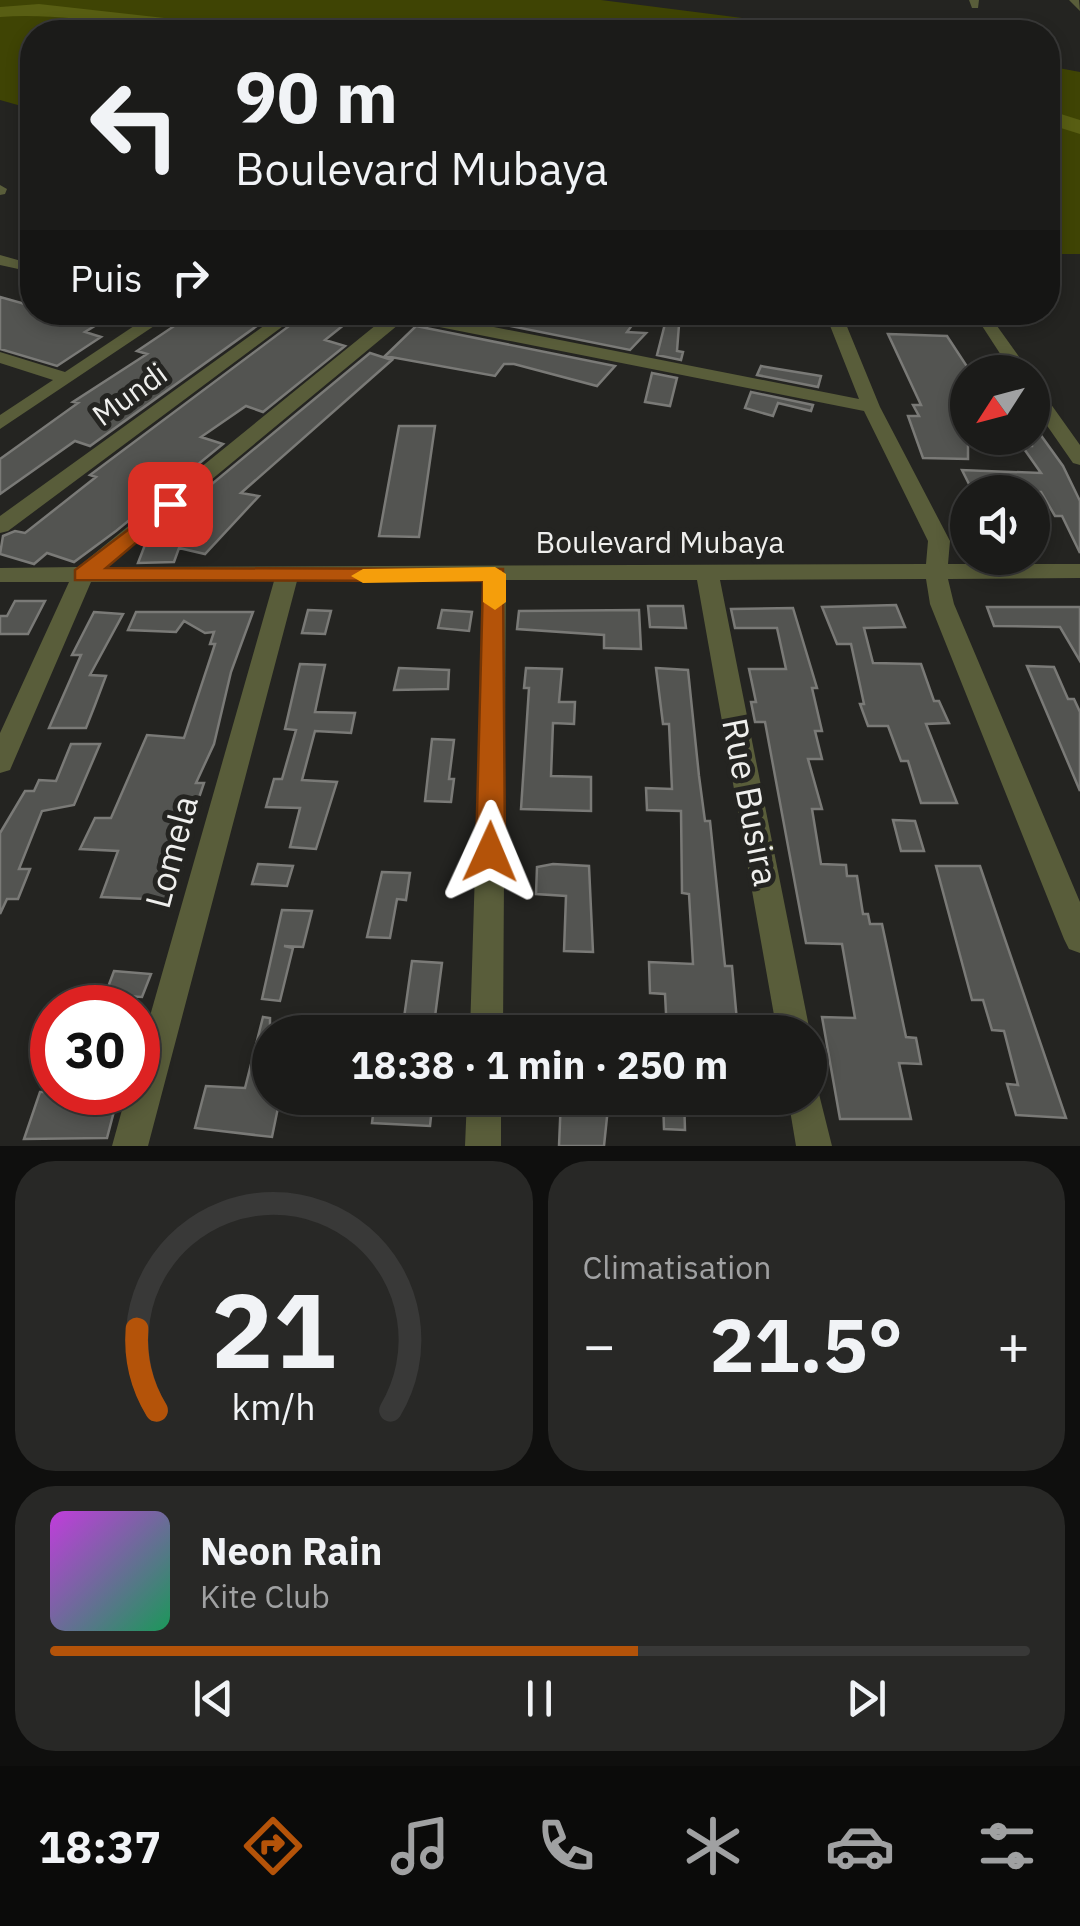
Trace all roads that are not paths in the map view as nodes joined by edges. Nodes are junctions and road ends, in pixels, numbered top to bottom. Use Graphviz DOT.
graph roads {
  1 [pos="147,325"];
  2 [pos="276,325"];
  3 [pos="387,325"];
  4 [pos="462,325"];
  5 [pos="838,325"];
  6 [pos="988,325"];
  7 [pos="1009,355"];
  8 [pos="0,357"];
  9 [pos="66,378"];
  10 [pos="871,407"];
  11 [pos="1050,416"];
  12 [pos="0,423"];
  13 [pos="1080,459"];
  14 [pos="0,526"];
  15 [pos="707,571"];
  16 [pos="1080,571"];
  17 [pos="936,573"];
  18 [pos="495,574"];
  19 [pos="0,575"];
  20 [pos="83,575"];
  21 [pos="286,577"];
  22 [pos="0,763"];
  23 [pos="1080,938"];
  24 [pos="486,1015"];
  25 [pos="790,1015"];
  26 [pos="484,1115"];
  27 [pos="808,1115"];
  28 [pos="130,1146"];
  29 [pos="483,1146"];
  30 [pos="814,1146"];
  1 -- 9 [label="street"];
  2 -- 14 [label="street, Mundi"];
  3 -- 20 [label="street"];
  4 -- 10 [label="street"];
  5 -- 10 [label="street"];
  6 -- 7 [label="street"];
  8 -- 9 [label="street"];
  9 -- 12 [label="street"];
  10 -- 17 [label="street"];
  11 -- 13 [label="street"];
  15 -- 17 [label="street, Boulevard Mubaya"];
  15 -- 18 [label="street, Boulevard Mubaya"];
  15 -- 25 [label="street, Rue Busira"];
  16 -- 17 [label="street, Boulevard Mubaya"];
  17 -- 23 [label="street"];
  18 -- 21 [label="street, Boulevard Mubaya"];
  18 -- 24 [label="street"];
  19 -- 20 [label="street, Boulevard Mubaya"];
  20 -- 21 [label="street, Boulevard Mubaya"];
  20 -- 22 [label="street"];
  21 -- 28 [label="street, Lomela"];
  26 -- 29 [label="street"];
  27 -- 30 [label="street"];
}
